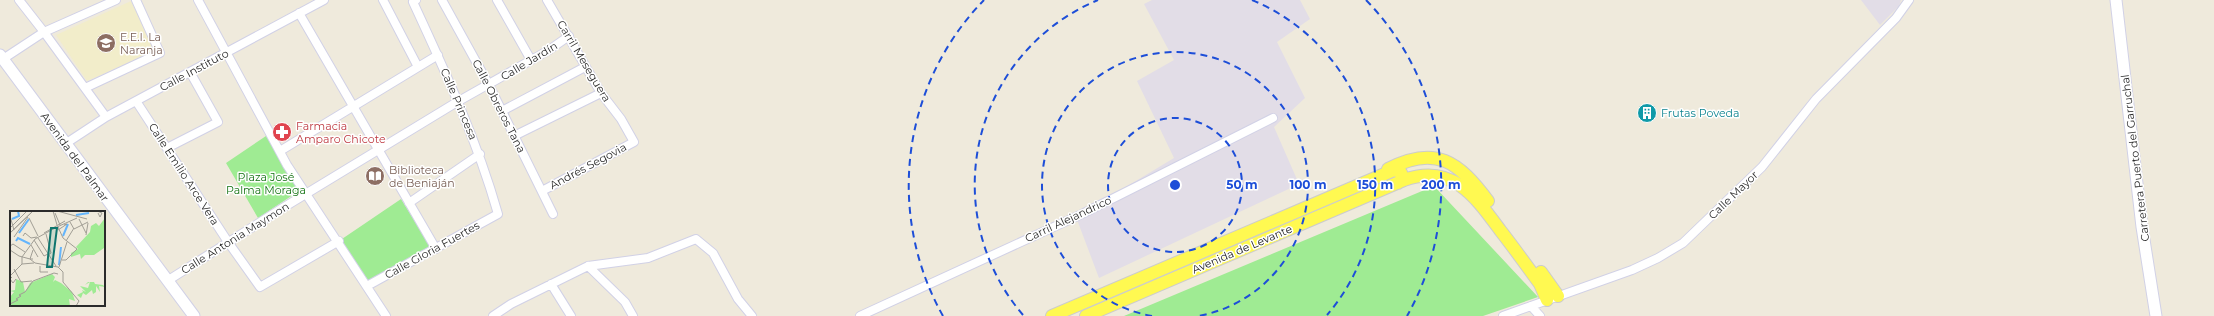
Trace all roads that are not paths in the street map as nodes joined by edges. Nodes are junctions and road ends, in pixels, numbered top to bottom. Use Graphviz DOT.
graph roads {
  1 [pos="19,0"];
  2 [pos="116,0"];
  3 [pos="136,0"];
  4 [pos="198,0"];
  5 [pos="324,0"];
  6 [pos="383,0"];
  7 [pos="442,0"];
  8 [pos="497,0"];
  9 [pos="547,0"];
  10 [pos="1909,0"];
  11 [pos="2116,0"];
  12 [pos="414,1"];
  13 [pos="102,3"];
  14 [pos="299,13"];
  15 [pos="44,32"];
  16 [pos="569,36"];
  17 [pos="227,53"];
  18 [pos="438,55"];
  19 [pos="1,57"];
  20 [pos="531,60"];
  21 [pos="418,67"];
  22 [pos="585,67"];
  23 [pos="190,72"];
  24 [pos="489,85"];
  25 [pos="85,88"];
  26 [pos="601,93"];
  27 [pos="136,101"];
  28 [pos="457,102"];
  29 [pos="352,107"];
  30 [pos="502,111"];
  31 [pos="106,117"];
  32 [pos="1273,118"];
  33 [pos="514,136"];
  34 [pos="634,142"];
  35 [pos="65,144"];
  36 [pos="167,148"];
  37 [pos="379,150"];
  38 [pos="280,151"];
  39 [pos="480,154"];
  40 [pos="1398,183"];
  41 [pos="1357,186"];
  42 [pos="542,191"];
  43 [pos="305,194"];
  44 [pos="410,203"];
  45 [pos="498,214"];
  46 [pos="553,214"];
  47 [pos="339,241"];
  48 [pos="228,242"];
  49 [pos="436,249"];
  50 [pos="588,266"];
  51 [pos="167,281"];
  52 [pos="551,284"];
  53 [pos="367,286"];
  54 [pos="1553,298"];
  55 [pos="1531,306"];
  56 [pos="497,315"];
  57 [pos="194,316"];
  58 [pos="386,316"];
  59 [pos="571,316"];
  60 [pos="633,316"];
  61 [pos="752,316"];
  62 [pos="860,316"];
  63 [pos="1052,316"];
  64 [pos="1086,316"];
  65 [pos="1503,316"];
  66 [pos="1540,316"];
  67 [pos="2156,316"];
  1 -- 15 [label="street"];
  2 -- 13 [label="street"];
  3 -- 25 [label="street"];
  4 -- 17 [label="street"];
  5 -- 14 [label="street, Calle Instituto"];
  6 -- 21 [label="street"];
  7 -- 24 [label="street, Calle Obreros Tana"];
  8 -- 20 [label="street"];
  9 -- 16 [label="street, Carril Meseguera"];
  10 -- 54 [label="street, Calle Mayor"];
  11 -- 67 [label="main road, Carretera Puerto del Garruchal"];
  12 -- 18 [label="street, Calle Princesa"];
  13 -- 15 [label="street"];
  14 -- 17 [label="street, Calle Instituto"];
  14 -- 29 [label="street"];
  15 -- 19 [label="street"];
  15 -- 25 [label="street"];
  16 -- 20 [label="street, Calle Jardín"];
  16 -- 22 [label="street, Carril Meseguera"];
  17 -- 23 [label="street, Calle Instituto"];
  17 -- 38 [label="street"];
  18 -- 21 [label="street"];
  18 -- 28 [label="street, Calle Princesa"];
  19 -- 35 [label="main road, Avenida del Palmar"];
  20 -- 24 [label="street, Calle Jardín"];
  21 -- 29 [label="street"];
  22 -- 26 [label="street, Carril Meseguera"];
  22 -- 30 [label="street"];
  23 -- 27 [label="street, Calle Instituto"];
  23 -- 36 [label="street"];
  24 -- 28 [label="street, Calle Antonia Maymon"];
  24 -- 30 [label="street, Calle Obreros Tana"];
  25 -- 31 [label="street"];
  26 -- 33 [label="street"];
  26 -- 34 [label="street, Carril Meseguera"];
  27 -- 31 [label="street, Calle Instituto"];
  27 -- 36 [label="street, Calle Emilio Arce Vera"];
  28 -- 37 [label="street, Calle Antonia Maymon"];
  28 -- 39 [label="street, Calle Princesa"];
  29 -- 37 [label="street"];
  29 -- 38 [label="street"];
  30 -- 33 [label="street, Calle Obreros Tana"];
  31 -- 35 [label="street, Calle Instituto"];
  32 -- 62 [label="street, Carril Alejandrico"];
  33 -- 42 [label="street, Calle Obreros Tana"];
  34 -- 42 [label="street, Andrés Segovia"];
  35 -- 51 [label="main road, Avenida del Palmar"];
  36 -- 48 [label="street, Calle Emilio Arce Vera"];
  37 -- 43 [label="street, Calle Antonia Maymon"];
  37 -- 44 [label="street"];
  38 -- 43 [label="street"];
  39 -- 44 [label="street"];
  39 -- 45 [label="street, Calle Princesa"];
  40 -- 41 [label="main road, Avenida de Levante"];
  40 -- 54 [label="main road, Avenida de Levante"];
  40 -- 64 [label="main road, Avenida de Levante"];
  41 -- 54 [label="main road, Avenida de Levante"];
  41 -- 63 [label="main road, Avenida de Levante"];
  42 -- 46 [label="street, Calle Obreros Tana"];
  43 -- 47 [label="street"];
  43 -- 48 [label="street, Calle Antonia Maymon"];
  44 -- 49 [label="street"];
  45 -- 49 [label="street, Calle Gloria Fuertes"];
  47 -- 48 [label="street, Calle Emilio Arce Vera"];
  47 -- 53 [label="street"];
  48 -- 51 [label="street, Calle Antonia Maymon"];
  49 -- 53 [label="street, Calle Gloria Fuertes"];
  50 -- 52 [label="street"];
  50 -- 60 [label="street"];
  50 -- 61 [label="street"];
  51 -- 57 [label="main road, Avenida del Palmar"];
  52 -- 56 [label="street"];
  52 -- 59 [label="street"];
  53 -- 58 [label="street"];
  54 -- 55 [label="street, Calle Mayor"];
  55 -- 65 [label="street, Calle Mayor"];
  55 -- 66 [label="street"];
}
